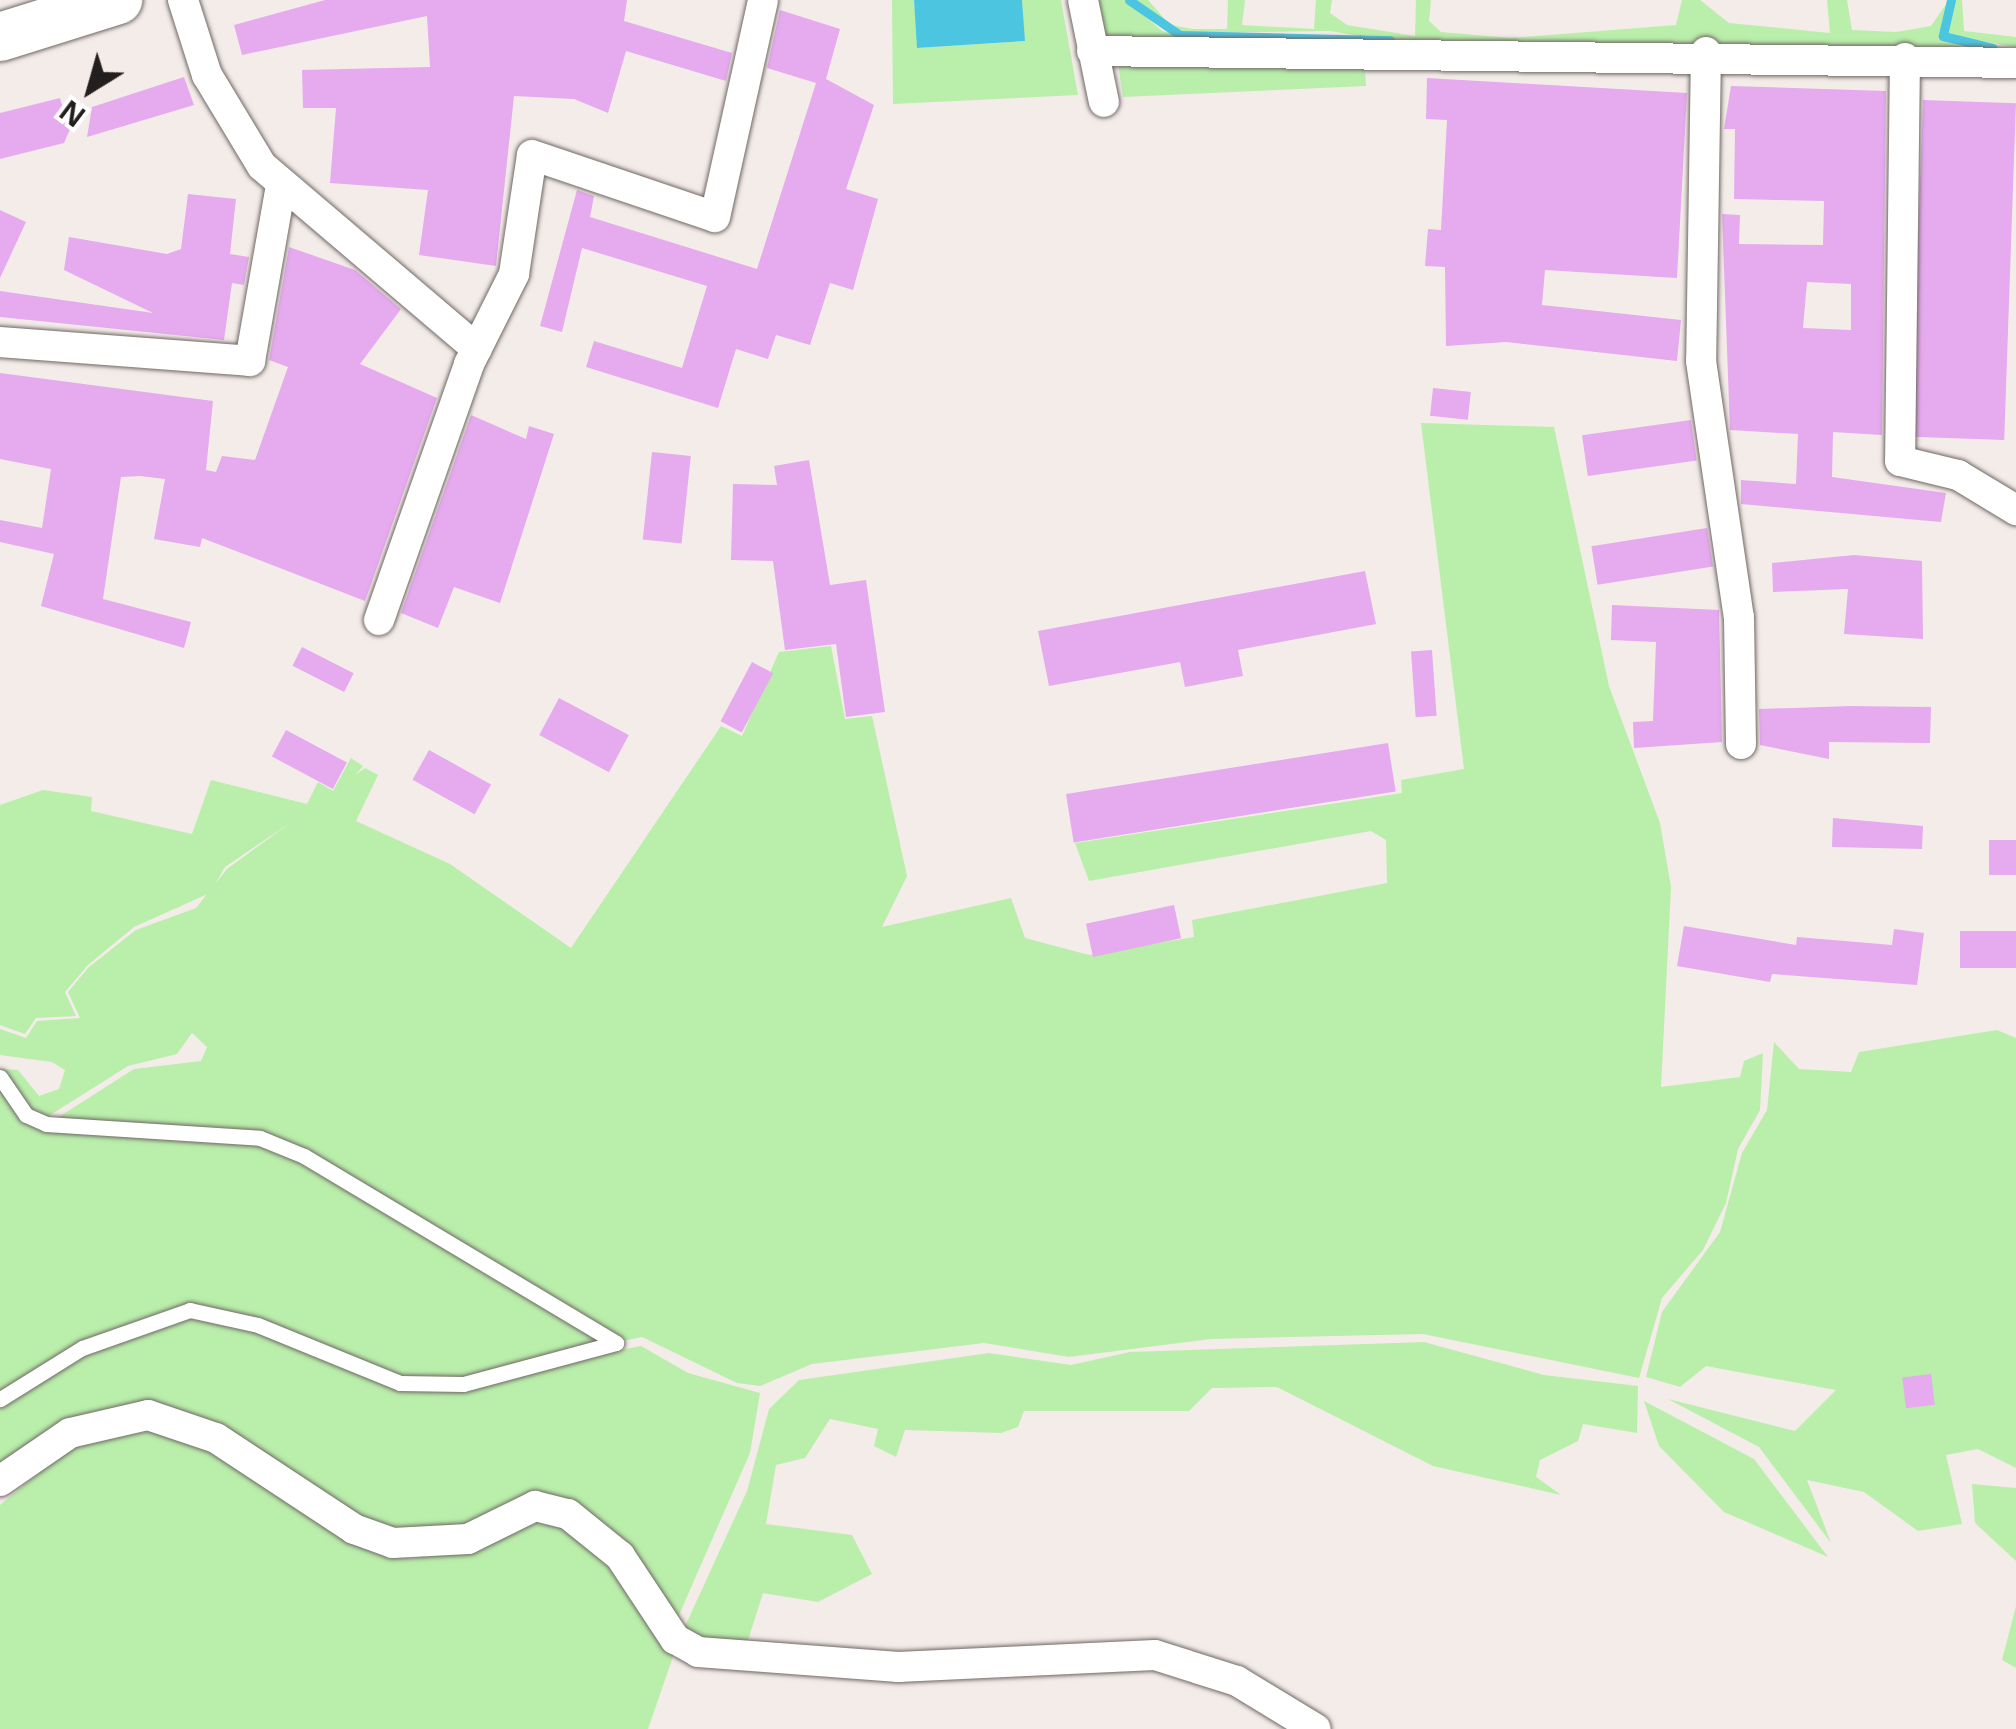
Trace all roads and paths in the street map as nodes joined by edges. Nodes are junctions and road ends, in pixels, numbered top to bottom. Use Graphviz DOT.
graph roads {
  1 [pos="118,0"];
  2 [pos="183,0"];
  3 [pos="763,0"];
  4 [pos="1083,0"];
  5 [pos="0,37"];
  6 [pos="1092,50"];
  7 [pos="1706,52"];
  8 [pos="1905,58"];
  9 [pos="2016,63"];
  10 [pos="1104,102"];
  11 [pos="281,186"];
  12 [pos="0,342"];
  13 [pos="477,349"];
  14 [pos="2016,510"];
  15 [pos="379,620"];
  16 [pos="1742,744"];
  17 [pos="0,1076"];
  18 [pos="0,1399"];
  19 [pos="0,1481"];
  20 [pos="1316,1729"];
  1 -- 5 [label="main road"];
  2 -- 11 [label="street"];
  3 -- 13 [label="street"];
  4 -- 6 [label="street"];
  6 -- 7 [label="street"];
  6 -- 10 [label="street"];
  7 -- 8 [label="street"];
  7 -- 16 [label="street"];
  8 -- 9 [label="street"];
  8 -- 14 [label="street"];
  11 -- 12 [label="street"];
  11 -- 13 [label="street"];
  13 -- 15 [label="street"];
  17 -- 18 [label="lane"];
  19 -- 20 [label="street"];
}
